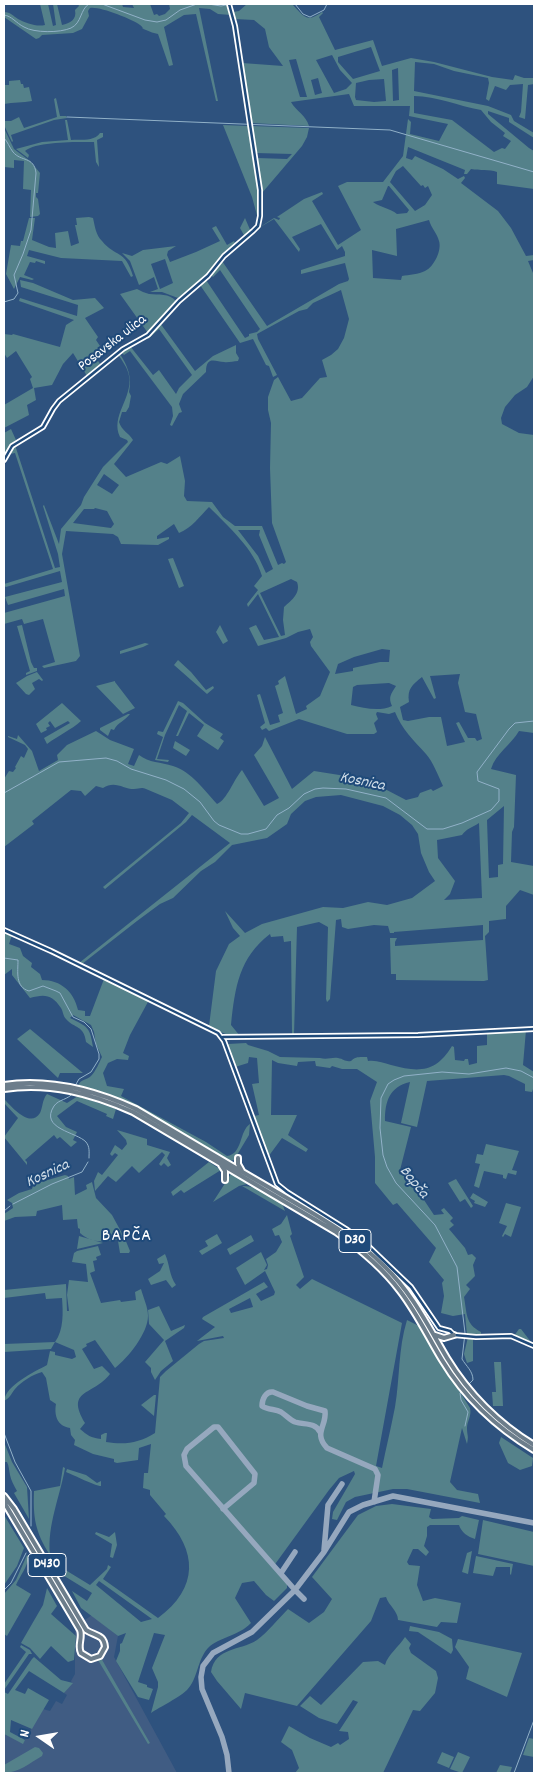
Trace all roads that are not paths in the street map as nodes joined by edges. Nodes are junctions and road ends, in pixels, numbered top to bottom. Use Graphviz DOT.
graph roads {
  1 [pos="230,4"];
  2 [pos="4,460"];
  3 [pos="4,930"];
  4 [pos="534,1029"];
  5 [pos="222,1037"];
  6 [pos="4,1085"];
  7 [pos="70,1088"];
  8 [pos="4,1089"];
  9 [pos="79,1090"];
  10 [pos="238,1158"];
  11 [pos="220,1163"];
  12 [pos="244,1173"];
  13 [pos="225,1180"];
  14 [pos="432,1330"];
  15 [pos="454,1335"];
  16 [pos="446,1338"];
  17 [pos="534,1346"];
  18 [pos="444,1352"];
  19 [pos="461,1383"];
  20 [pos="467,1391"];
  21 [pos="534,1445"];
  22 [pos="534,1450"];
  23 [pos="4,1496"];
  24 [pos="4,1502"];
  25 [pos="92,1633"];
  26 [pos="81,1639"];
  1 -- 2 [label="main road, Posavska ulica"];
  3 -- 5 [label="main road"];
  4 -- 5 [label="main road"];
  5 -- 15 [label="main road"];
  6 -- 7 [label="main road, D30"];
  7 -- 8 [label="main road, D30"];
  7 -- 9 [label="main road, D30"];
  9 -- 11 [label="main road, D30"];
  9 -- 12 [label="main road, D30"];
  10 -- 12 [label="main road"];
  11 -- 13 [label="main road"];
  11 -- 19 [label="main road, D30"];
  12 -- 14 [label="main road, D30"];
  14 -- 16 [label="main road"];
  14 -- 18 [label="main road, D30"];
  15 -- 16 [label="main road"];
  15 -- 17 [label="main road"];
  16 -- 18 [label="main road"];
  18 -- 19 [label="main road, D30"];
  19 -- 20 [label="main road, D30"];
  20 -- 21 [label="main road, D30"];
  20 -- 22 [label="main road, D30"];
  23 -- 25 [label="main road, D430"];
  24 -- 26 [label="main road, D430"];
  25 -- 26 [label="main road"];
  25 -- 26 [label="main road, D430"];
}
